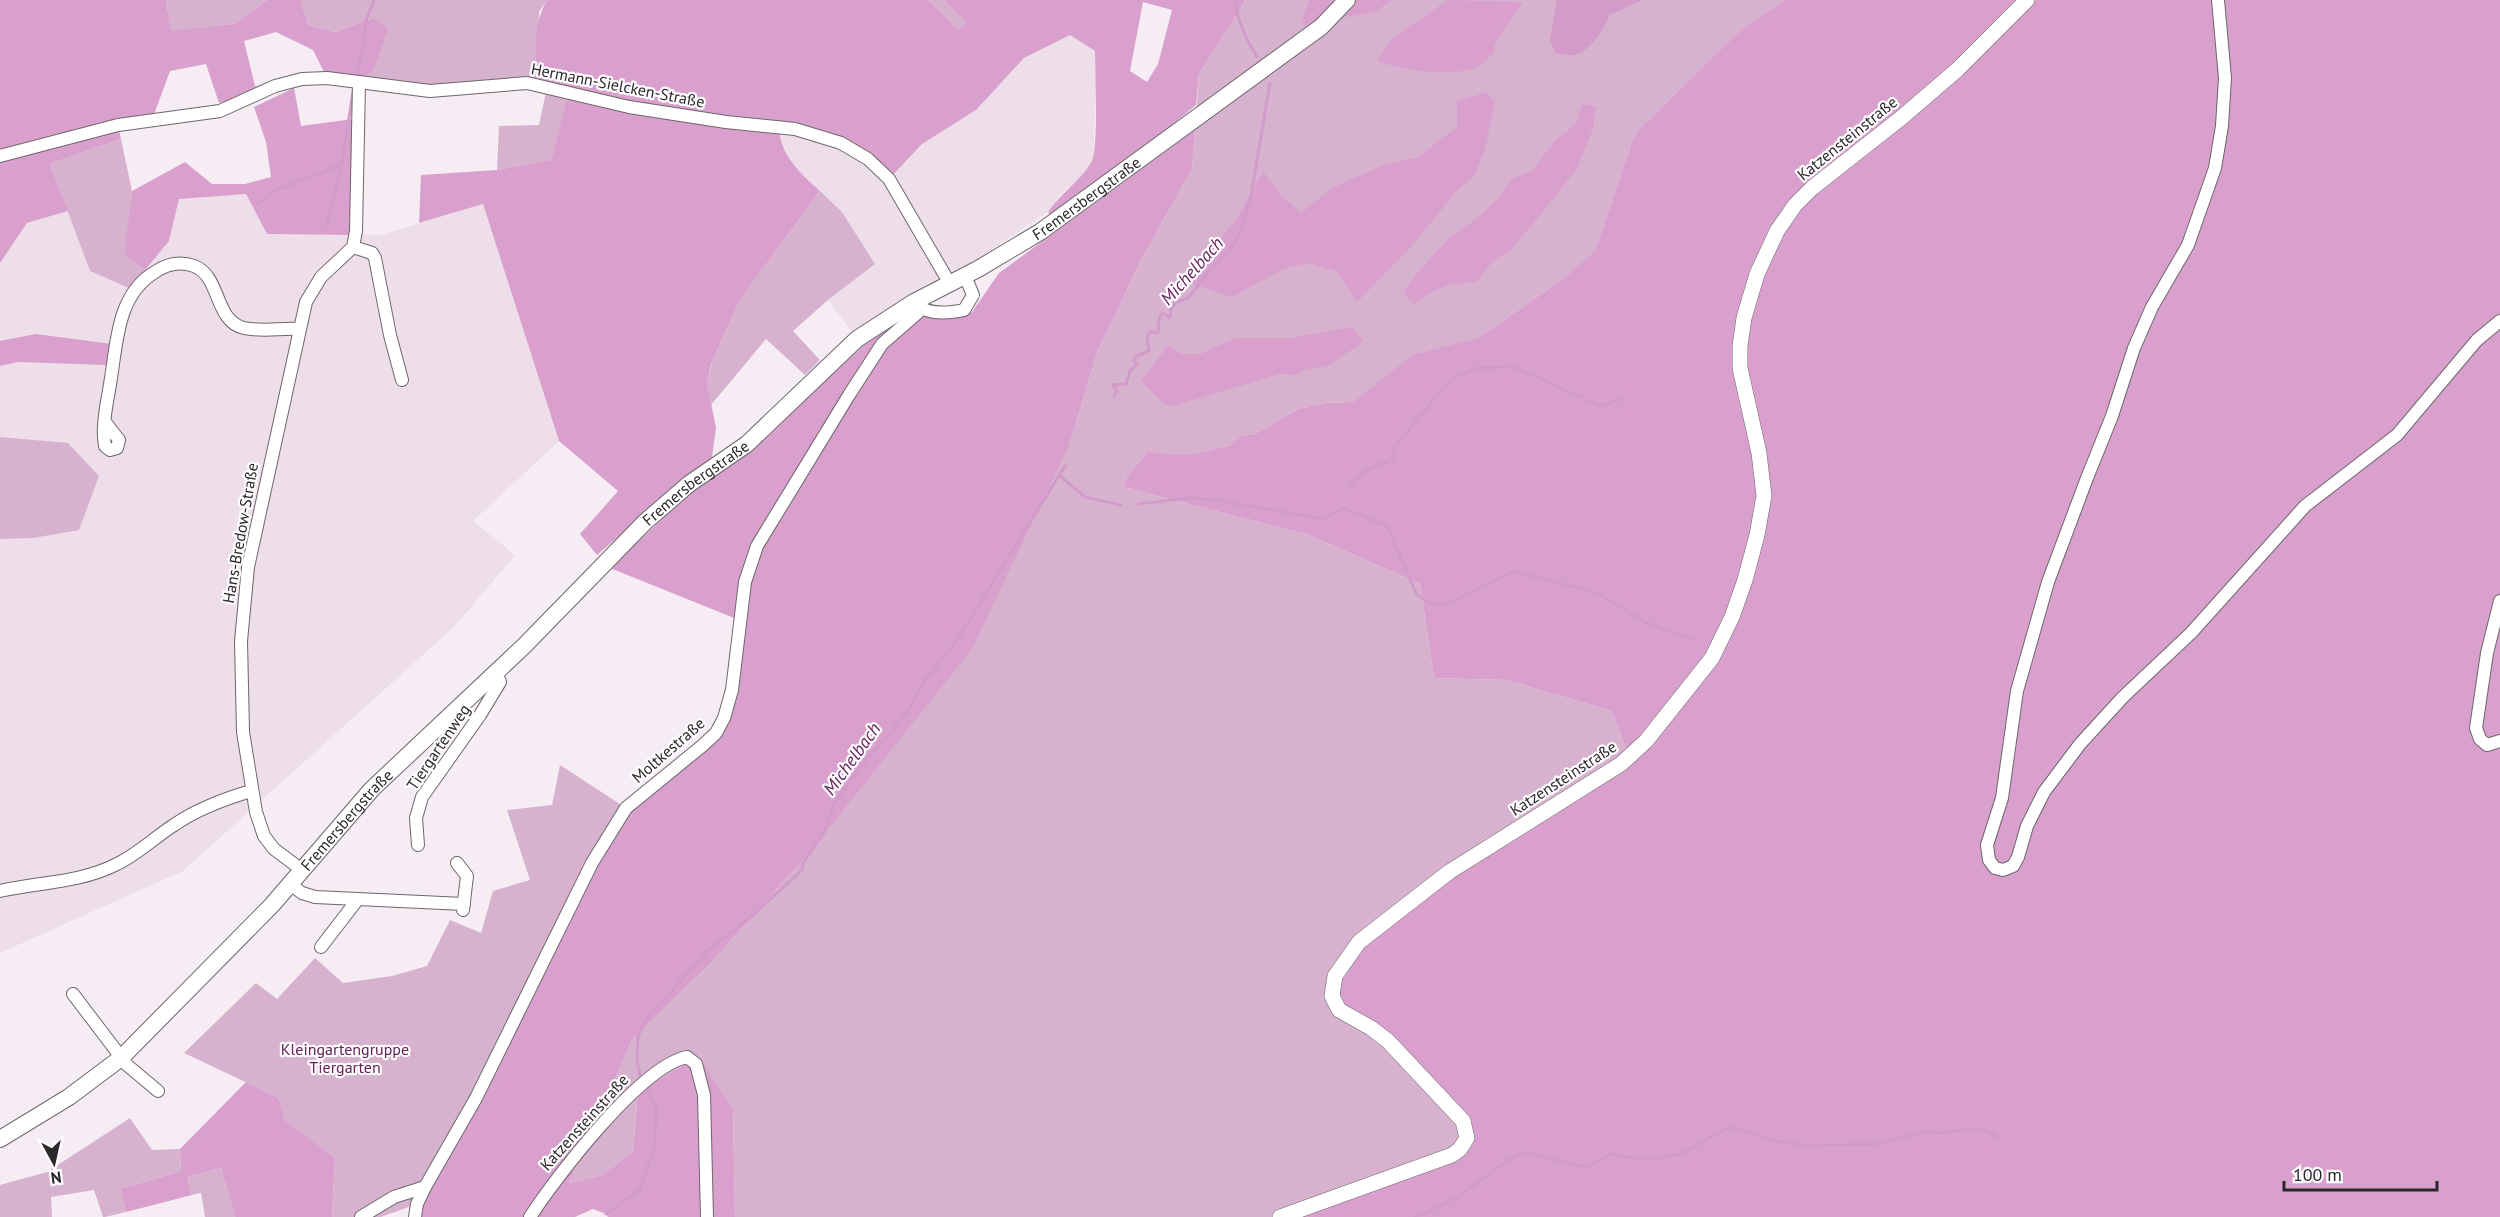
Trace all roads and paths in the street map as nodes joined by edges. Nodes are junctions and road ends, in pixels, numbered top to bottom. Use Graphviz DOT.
graph roads {
  1 [pos="1347,0"];
  2 [pos="2027,0"];
  3 [pos="2218,0"];
  4 [pos="356,82"];
  5 [pos="0,156"];
  6 [pos="353,247"];
  7 [pos="958,280"];
  8 [pos="918,305"];
  9 [pos="2500,321"];
  10 [pos="299,329"];
  11 [pos="402,380"];
  12 [pos="105,422"];
  13 [pos="2500,601"];
  14 [pos="496,673"];
  15 [pos="2500,741"];
  16 [pos="250,791"];
  17 [pos="418,845"];
  18 [pos="457,863"];
  19 [pos="302,870"];
  20 [pos="290,884"];
  21 [pos="4,890"];
  22 [pos="358,899"];
  23 [pos="321,947"];
  24 [pos="73,994"];
  25 [pos="121,1058"];
  26 [pos="158,1091"];
  27 [pos="0,1139"];
  28 [pos="425,1187"];
  29 [pos="361,1217"];
  30 [pos="415,1217"];
  31 [pos="530,1217"];
  32 [pos="707,1217"];
  33 [pos="1280,1217"];
  1 -- 7 [label="main road, Fremersbergstraße"];
  2 -- 33 [label="street, Katzensteinstraße"];
  3 -- 9 [label="street"];
  4 -- 5 [label="street, Hermann-Sielcken-Straße"];
  4 -- 6 [label="street"];
  4 -- 7 [label="street, Hermann-Sielcken-Straße"];
  6 -- 10 [label="street, Hans-Bredow-Straße"];
  6 -- 11 [label="street"];
  7 -- 8 [label="main road, Fremersbergstraße"];
  7 -- 8 [label="street"];
  8 -- 14 [label="main road, Fremersbergstraße"];
  8 -- 28 [label="street, Moltkestraße"];
  10 -- 12 [label="street"];
  10 -- 16 [label="street, Hans-Bredow-Straße"];
  13 -- 15 [label="street"];
  14 -- 17 [label="street, Tiergartenweg"];
  14 -- 19 [label="main road, Fremersbergstraße"];
  16 -- 19 [label="street, Hans-Bredow-Straße"];
  16 -- 21 [label="street"];
  18 -- 22 [label="street"];
  19 -- 20 [label="main road, Fremersbergstraße"];
  20 -- 22 [label="street"];
  20 -- 25 [label="main road, Fremersbergstraße"];
  22 -- 23 [label="street"];
  24 -- 25 [label="street"];
  25 -- 26 [label="street"];
  25 -- 27 [label="main road, Fremersbergstraße"];
  28 -- 29 [label="street"];
  28 -- 30 [label="street, Moltkestraße"];
  31 -- 32 [label="street, Katzensteinstraße"];
}
